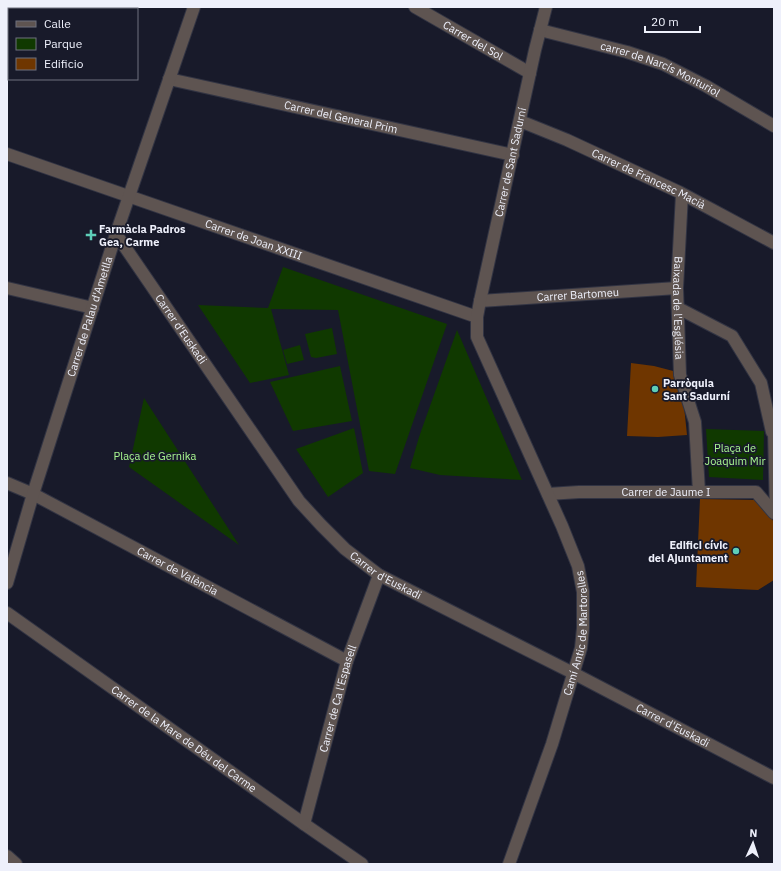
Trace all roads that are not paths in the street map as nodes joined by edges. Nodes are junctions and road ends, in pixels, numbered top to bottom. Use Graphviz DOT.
graph roads {
  1 [pos="194,7"];
  2 [pos="416,7"];
  3 [pos="546,7"];
  4 [pos="540,30"];
  5 [pos="530,73"];
  6 [pos="169,79"];
  7 [pos="520,121"];
  8 [pos="774,126"];
  9 [pos="7,154"];
  10 [pos="512,155"];
  11 [pos="682,194"];
  12 [pos="129,196"];
  13 [pos="116,234"];
  14 [pos="774,243"];
  15 [pos="7,288"];
  16 [pos="677,288"];
  17 [pos="480,301"];
  18 [pos="93,308"];
  19 [pos="678,308"];
  20 [pos="477,317"];
  21 [pos="773,432"];
  22 [pos="7,483"];
  23 [pos="699,492"];
  24 [pos="33,494"];
  25 [pos="548,494"];
  26 [pos="774,513"];
  27 [pos="380,575"];
  28 [pos="7,583"];
  29 [pos="7,612"];
  30 [pos="347,661"];
  31 [pos="573,673"];
  32 [pos="774,778"];
  33 [pos="304,824"];
  34 [pos="7,856"];
  35 [pos="16,864"];
  36 [pos="362,864"];
  37 [pos="509,864"];
  1 -- 6 [label="street, Carrer de Palau d'Ametlla"];
  2 -- 5 [label="street, Carrer del Sol"];
  3 -- 4 [label="street, Carrer de Sant Sadurní"];
  4 -- 5 [label="street, Carrer de Sant Sadurní"];
  4 -- 8 [label="street, carrer de Narcís Monturiol"];
  5 -- 7 [label="street, Carrer de Sant Sadurní"];
  6 -- 10 [label="street, Carrer del General Prim"];
  6 -- 12 [label="street, Carrer de Palau d'Ametlla"];
  7 -- 10 [label="street, Carrer de Sant Sadurní"];
  7 -- 11 [label="street, Carrer de Francesc Macià"];
  9 -- 12 [label="street, Carrer de Joan XXIII"];
  10 -- 17 [label="street, Carrer de Sant Sadurní"];
  11 -- 14 [label="street, Carrer de Francesc Macià"];
  11 -- 16 [label="street, Baixada de l'Església"];
  12 -- 13 [label="street, Carrer de Palau d'Ametlla"];
  12 -- 20 [label="street, Carrer de Joan XXIII"];
  13 -- 18 [label="street, Carrer de Palau d'Ametlla"];
  13 -- 27 [label="street, Carrer d'Euskadi"];
  15 -- 18 [label="street"];
  16 -- 17 [label="street, Carrer Bartomeu"];
  16 -- 19 [label="street, Baixada de l'Església"];
  17 -- 20 [label="street, Carrer de Sant Sadurní"];
  18 -- 24 [label="street, Carrer de Palau d'Ametlla"];
  19 -- 21 [label="street"];
  19 -- 23 [label="street, Baixada de l'Església"];
  20 -- 25 [label="street, Camí Antic de Martorelles"];
  21 -- 26 [label="lane"];
  22 -- 24 [label="street, Carrer de València"];
  23 -- 25 [label="street, Carrer de Jaume I"];
  23 -- 26 [label="street, Carrer de Jaume I"];
  24 -- 28 [label="street, Carrer de Palau d'Ametlla"];
  24 -- 30 [label="street, Carrer de València"];
  25 -- 31 [label="street, Camí Antic de Martorelles"];
  27 -- 30 [label="street, Carrer de Ca l'Espasell"];
  27 -- 31 [label="street, Carrer d'Euskadi"];
  29 -- 33 [label="street, Carrer de la Mare de Déu del Carme"];
  30 -- 33 [label="street, Carrer de Ca l'Espasell"];
  31 -- 32 [label="street, Carrer d'Euskadi"];
  31 -- 37 [label="street, Camí Antic de Martorelles"];
  33 -- 36 [label="street, Carrer de la Mare de Déu del Carme"];
  34 -- 35 [label="street"];
}
